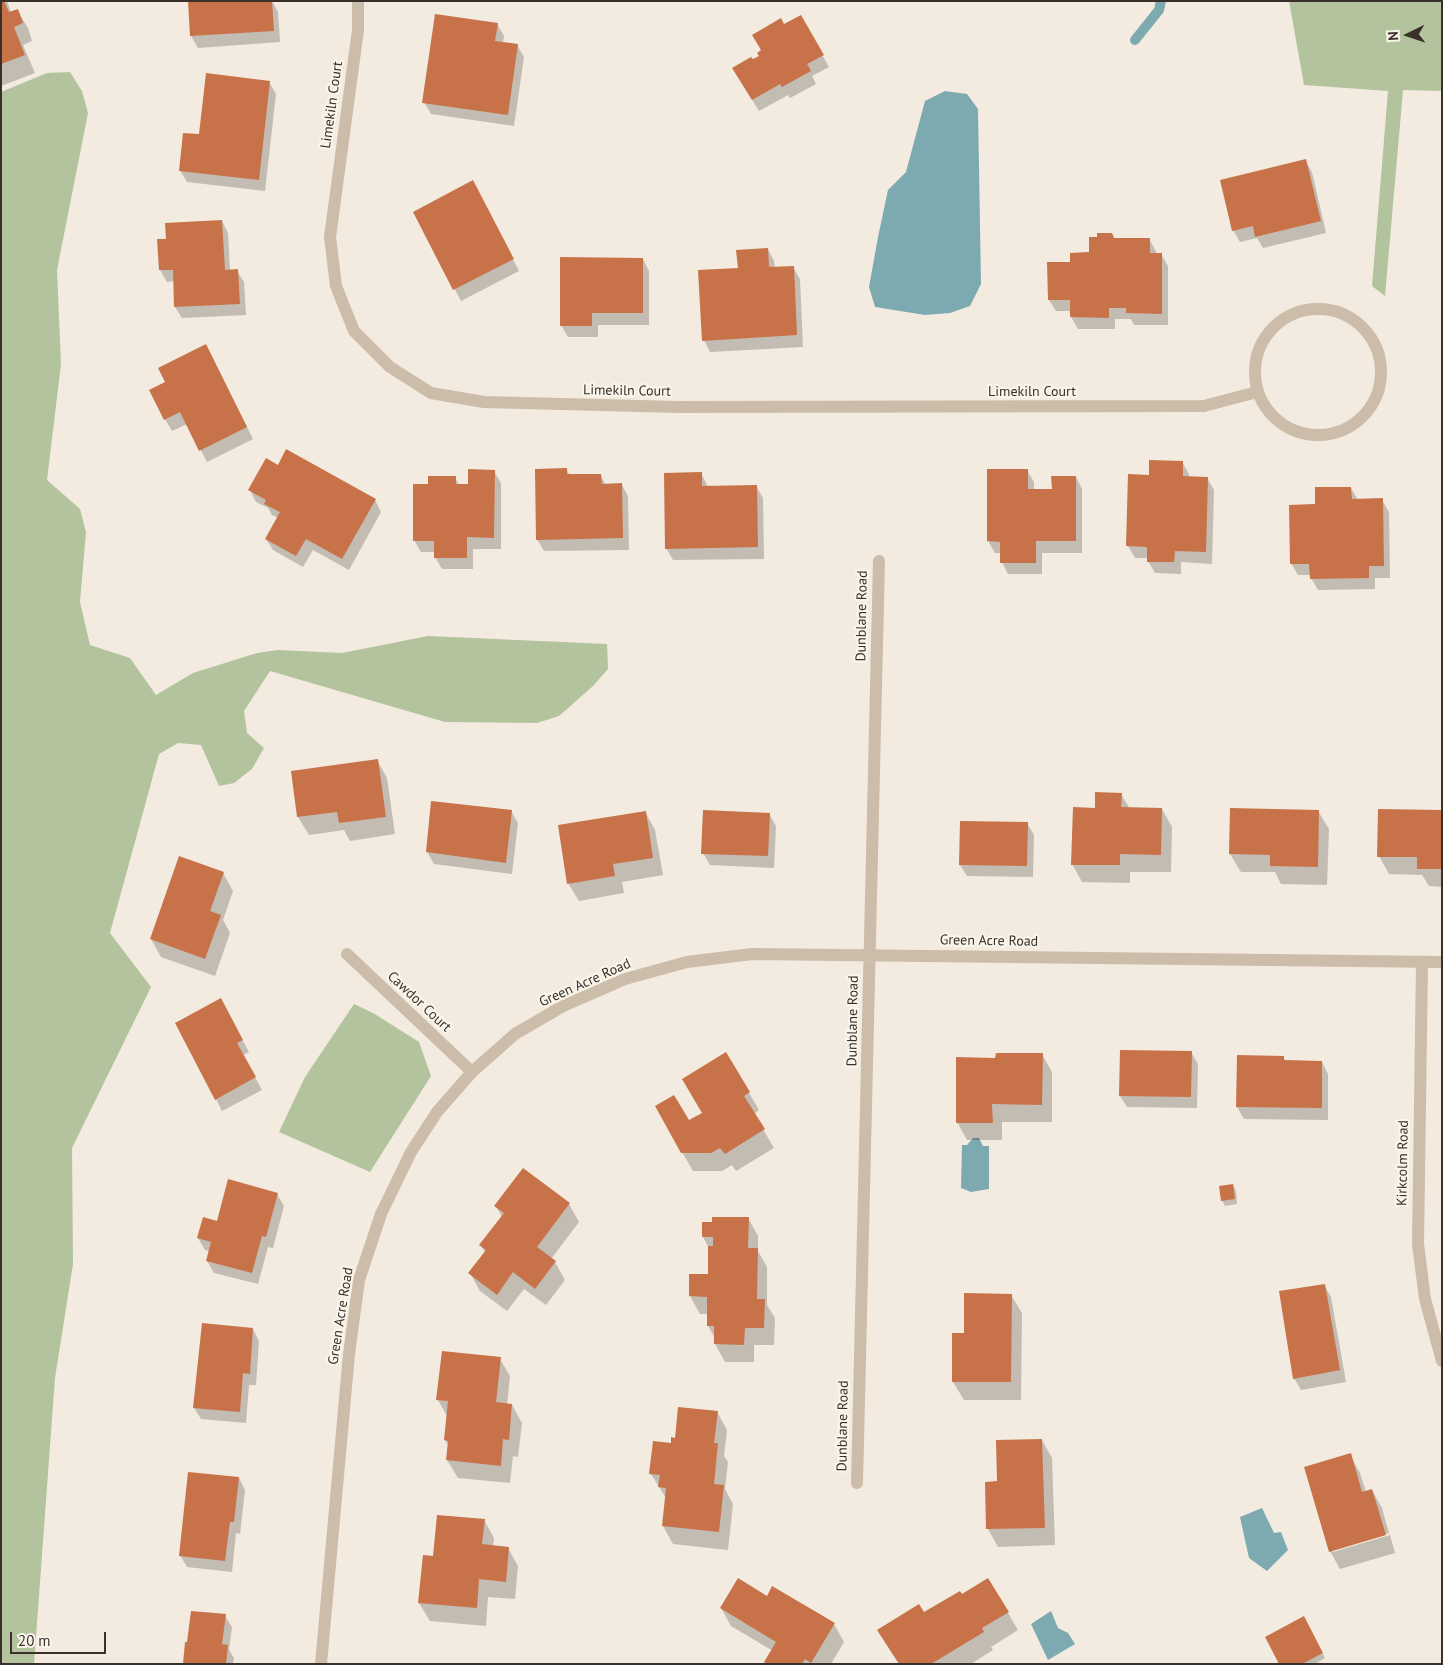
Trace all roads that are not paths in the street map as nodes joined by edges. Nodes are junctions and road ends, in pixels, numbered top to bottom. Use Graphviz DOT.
graph roads {
  1 [pos="358,1"];
  2 [pos="1257,392"];
  3 [pos="879,561"];
  4 [pos="347,954"];
  5 [pos="869,955"];
  6 [pos="1442,962"];
  7 [pos="1422,963"];
  8 [pos="472,1072"];
  9 [pos="1442,1361"];
  10 [pos="857,1483"];
  11 [pos="320,1664"];
  1 -- 2 [label="street, Limekiln Court"];
  2 -- 2 [label="street"];
  3 -- 5 [label="street, Dunblane Road"];
  4 -- 8 [label="street, Cawdor Court"];
  5 -- 7 [label="street, Green Acre Road"];
  5 -- 8 [label="street, Green Acre Road"];
  5 -- 10 [label="street, Dunblane Road"];
  6 -- 7 [label="street, Green Acre Road"];
  7 -- 9 [label="street, Kirkcolm Road"];
  8 -- 11 [label="street, Green Acre Road"];
}
